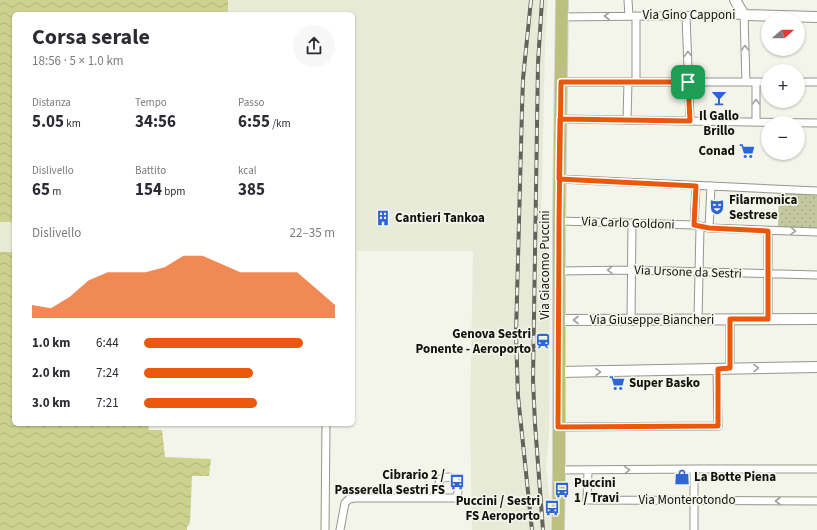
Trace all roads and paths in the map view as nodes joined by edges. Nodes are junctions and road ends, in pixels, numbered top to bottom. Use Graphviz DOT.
graph roads {
  1 [pos="562,0"];
  2 [pos="628,0"];
  3 [pos="736,0"];
  4 [pos="744,15"];
  5 [pos="562,16"];
  6 [pos="628,16"];
  7 [pos="636,16"];
  8 [pos="686,16"];
  9 [pos="817,16"];
  10 [pos="561,82"];
  11 [pos="628,82"];
  12 [pos="636,82"];
  13 [pos="688,82"];
  14 [pos="746,82"];
  15 [pos="756,82"];
  16 [pos="761,82"];
  17 [pos="805,82"];
  18 [pos="817,82"];
  19 [pos="560,119"];
  20 [pos="627,120"];
  21 [pos="690,121"];
  22 [pos="756,122"];
  23 [pos="817,123"];
  24 [pos="559,179"];
  25 [pos="696,186"];
  26 [pos="711,186"];
  27 [pos="817,190"];
  28 [pos="559,221"];
  29 [pos="632,223"];
  30 [pos="697,226"];
  31 [pos="709,228"];
  32 [pos="768,231"];
  33 [pos="817,232"];
  34 [pos="632,270"];
  35 [pos="558,271"];
  36 [pos="700,272"];
  37 [pos="767,274"];
  38 [pos="817,275"];
  39 [pos="698,319"];
  40 [pos="730,319"];
  41 [pos="768,319"];
  42 [pos="817,319"];
  43 [pos="559,320"];
  44 [pos="631,320"];
  45 [pos="817,367"];
  46 [pos="730,368"];
  47 [pos="718,369"];
  48 [pos="559,372"];
  49 [pos="326,426"];
  50 [pos="558,427"];
  51 [pos="694,469"];
  52 [pos="817,469"];
  53 [pos="559,470"];
  54 [pos="588,471"];
  55 [pos="432,498"];
  56 [pos="694,500"];
  57 [pos="817,501"];
  58 [pos="325,530"];
  59 [pos="340,530"];
  60 [pos="558,530"];
  61 [pos="694,530"];
  1 -- 5 [label="main road, Via Giacomo Puccini"];
  2 -- 6 [label="street"];
  3 -- 4 [label="street"];
  4 -- 8 [label="street, Via Gino Capponi"];
  4 -- 9 [label="street, Via Gino Capponi"];
  14 -- 4 [label="street, one-way"];
  6 -- 5 [label="street, Via Gino Capponi, one-way"];
  5 -- 10 [label="main road, Via Giacomo Puccini"];
  6 -- 7 [label="street, Via Gino Capponi"];
  7 -- 8 [label="street, Via Gino Capponi"];
  7 -- 12 [label="street"];
  13 -- 8 [label="street, one-way"];
  10 -- 11 [label="street"];
  10 -- 19 [label="main road, Via Giacomo Puccini"];
  11 -- 12 [label="street"];
  11 -- 20 [label="street"];
  12 -- 13 [label="street"];
  13 -- 14 [label="street"];
  13 -- 21 [label="street"];
  14 -- 15 [label="street"];
  15 -- 16 [label="street"];
  22 -- 15 [label="street, one-way"];
  17 -- 18 [label="street"];
  19 -- 20 [label="street"];
  19 -- 24 [label="main road, Via Giacomo Puccini"];
  20 -- 21 [label="street"];
  21 -- 22 [label="street"];
  22 -- 23 [label="street"];
  24 -- 25 [label="street"];
  24 -- 28 [label="main road, Via Giacomo Puccini"];
  25 -- 26 [label="street"];
  25 -- 30 [label="street"];
  26 -- 27 [label="street"];
  26 -- 31 [label="street"];
  28 -- 29 [label="street, Via Carlo Goldoni"];
  28 -- 35 [label="main road, Via Giacomo Puccini"];
  29 -- 30 [label="street, Via Carlo Goldoni"];
  29 -- 34 [label="street"];
  30 -- 31 [label="street, Via Carlo Goldoni"];
  30 -- 36 [label="street"];
  31 -- 32 [label="street, Via Carlo Goldoni"];
  32 -- 33 [label="street, Via Carlo Goldoni, one-way"];
  32 -- 37 [label="street"];
  34 -- 35 [label="street, Via Ursone da Sestri, one-way"];
  34 -- 36 [label="street, Via Ursone da Sestri"];
  34 -- 44 [label="street"];
  35 -- 43 [label="main road, Via Giacomo Puccini"];
  36 -- 37 [label="street, Via Ursone da Sestri"];
  36 -- 39 [label="street"];
  37 -- 38 [label="street, Via Ursone da Sestri"];
  37 -- 41 [label="street"];
  39 -- 40 [label="street, Via Giuseppe Biancheri"];
  39 -- 44 [label="street, Via Giuseppe Biancheri"];
  40 -- 41 [label="street, Via Giuseppe Biancheri"];
  40 -- 46 [label="street"];
  41 -- 42 [label="street, Via Giuseppe Biancheri"];
  44 -- 43 [label="street, Via Giuseppe Biancheri, one-way"];
  43 -- 48 [label="main road, Via Giacomo Puccini"];
  46 -- 45 [label="street, one-way"];
  46 -- 47 [label="street"];
  48 -- 47 [label="street, one-way"];
  47 -- 50 [label="street"];
  48 -- 50 [label="main road, Via Giacomo Puccini"];
  49 -- 58 [label="street"];
  50 -- 53 [label="main road, Via Giacomo Puccini"];
  51 -- 52 [label="street"];
  54 -- 51 [label="street, one-way"];
  51 -- 56 [label="street"];
  53 -- 54 [label="street"];
  53 -- 60 [label="main road, Via Giacomo Puccini"];
  54 -- 56 [label="street, Via Monterotondo"];
  55 -- 55 [label="street"];
  55 -- 59 [label="street"];
  57 -- 56 [label="street, Via Monterotondo, one-way"];
  56 -- 61 [label="street"];
}
